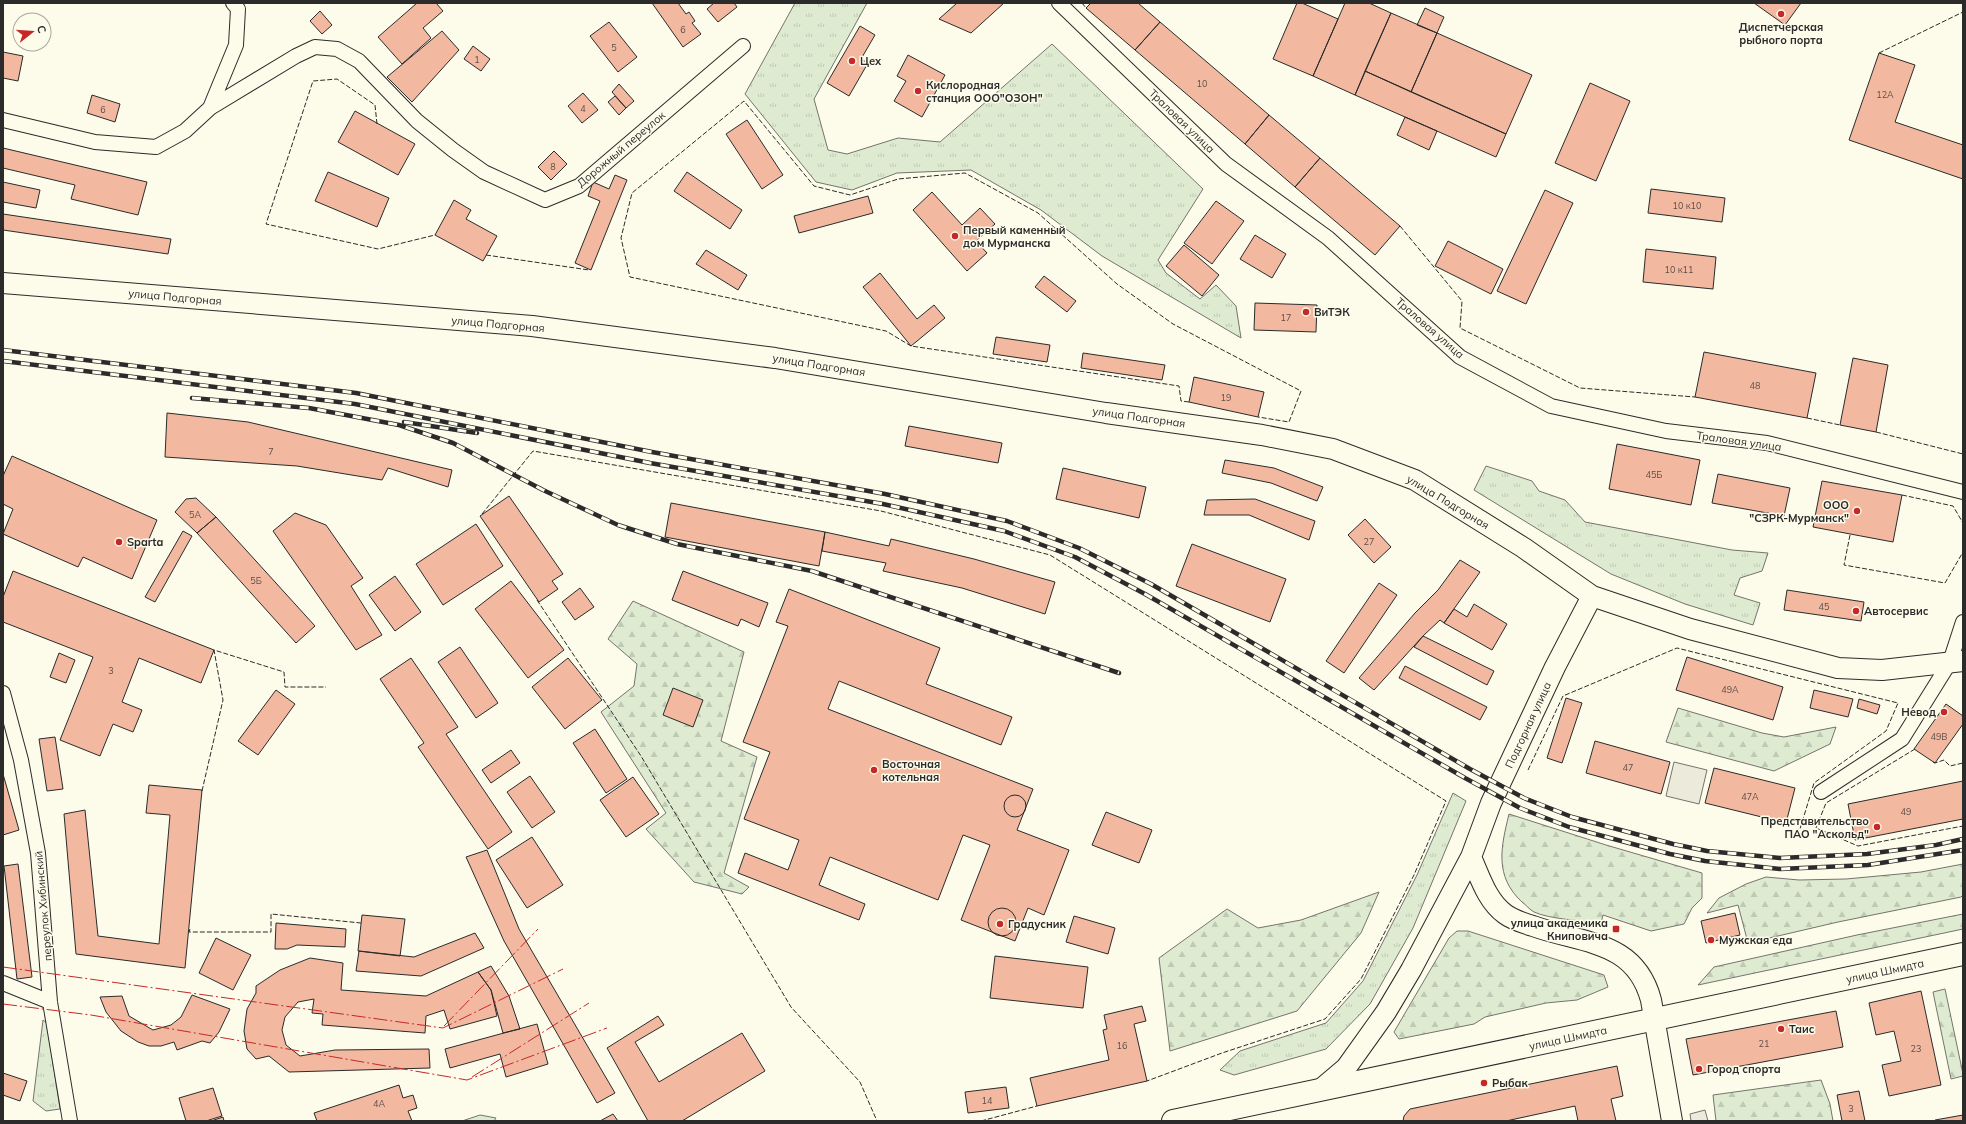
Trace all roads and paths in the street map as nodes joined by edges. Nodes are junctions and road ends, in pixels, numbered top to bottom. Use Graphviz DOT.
graph roads {
  1 [pos="233,3"];
  2 [pos="1059,3"];
  3 [pos="743,46"];
  4 [pos="210,108"];
  5 [pos="3,120"];
  6 [pos="3,283"];
  7 [pos="1963,492"];
  8 [pos="1592,596"];
  9 [pos="1963,622"];
  10 [pos="1956,662"];
  11 [pos="3,693"];
  12 [pos="1821,792"];
  13 [pos="1471,857"];
  14 [pos="1963,954"];
  15 [pos="3,983"];
  16 [pos="50,1002"];
  17 [pos="1654,1020"];
  18 [pos="1320,1090"];
  19 [pos="70,1121"];
  20 [pos="1173,1121"];
  21 [pos="1672,1121"];
  1 -- 4 [label="street"];
  2 -- 7 [label="street, Траловая улица"];
  3 -- 4 [label="street, Дорожный переулок"];
  4 -- 5 [label="street"];
  6 -- 8 [label="main road, улица Подгорная"];
  8 -- 10 [label="main road"];
  8 -- 13 [label="main road, Подгорная улица"];
  9 -- 10 [label="street"];
  10 -- 12 [label="street"];
  11 -- 16 [label="street, переулок Хибинский"];
  13 -- 17 [label="main road"];
  13 -- 18 [label="main road, Подгорная улица"];
  14 -- 17 [label="main road, улица Шмидта"];
  15 -- 16 [label="street"];
  16 -- 19 [label="street, переулок Хибинский"];
  17 -- 18 [label="main road, улица Шмидта"];
  17 -- 21 [label="main road"];
  18 -- 20 [label="main road, улица Шмидта"];
}
